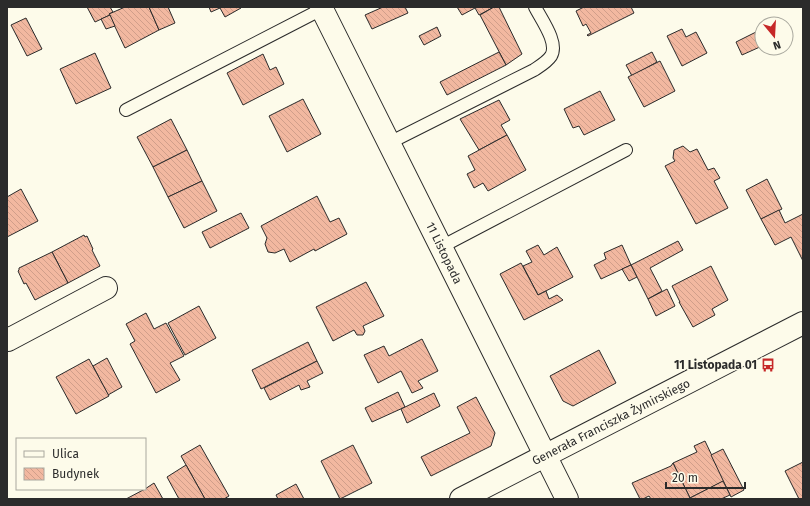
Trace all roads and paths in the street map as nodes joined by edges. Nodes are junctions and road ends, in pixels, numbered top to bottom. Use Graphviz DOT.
graph roads {
  1 [pos="535,7"];
  2 [pos="322,8"];
  3 [pos="126,110"];
  4 [pos="389,143"];
  5 [pos="626,150"];
  6 [pos="441,247"];
  7 [pos="106,288"];
  8 [pos="803,323"];
  9 [pos="7,338"];
  10 [pos="545,456"];
  11 [pos="461,499"];
  12 [pos="567,499"];
  1 -- 4 [label="lane"];
  2 -- 3 [label="lane"];
  2 -- 4 [label="street, 11 Listopada"];
  4 -- 6 [label="street, 11 Listopada"];
  5 -- 6 [label="lane"];
  6 -- 10 [label="street, 11 Listopada"];
  7 -- 9 [label="street"];
  8 -- 10 [label="street, Generała Franciszka Żymirskiego"];
  10 -- 11 [label="street, Generała Franciszka Żymirskiego"];
  10 -- 12 [label="street, 11 Listopada"];
}
